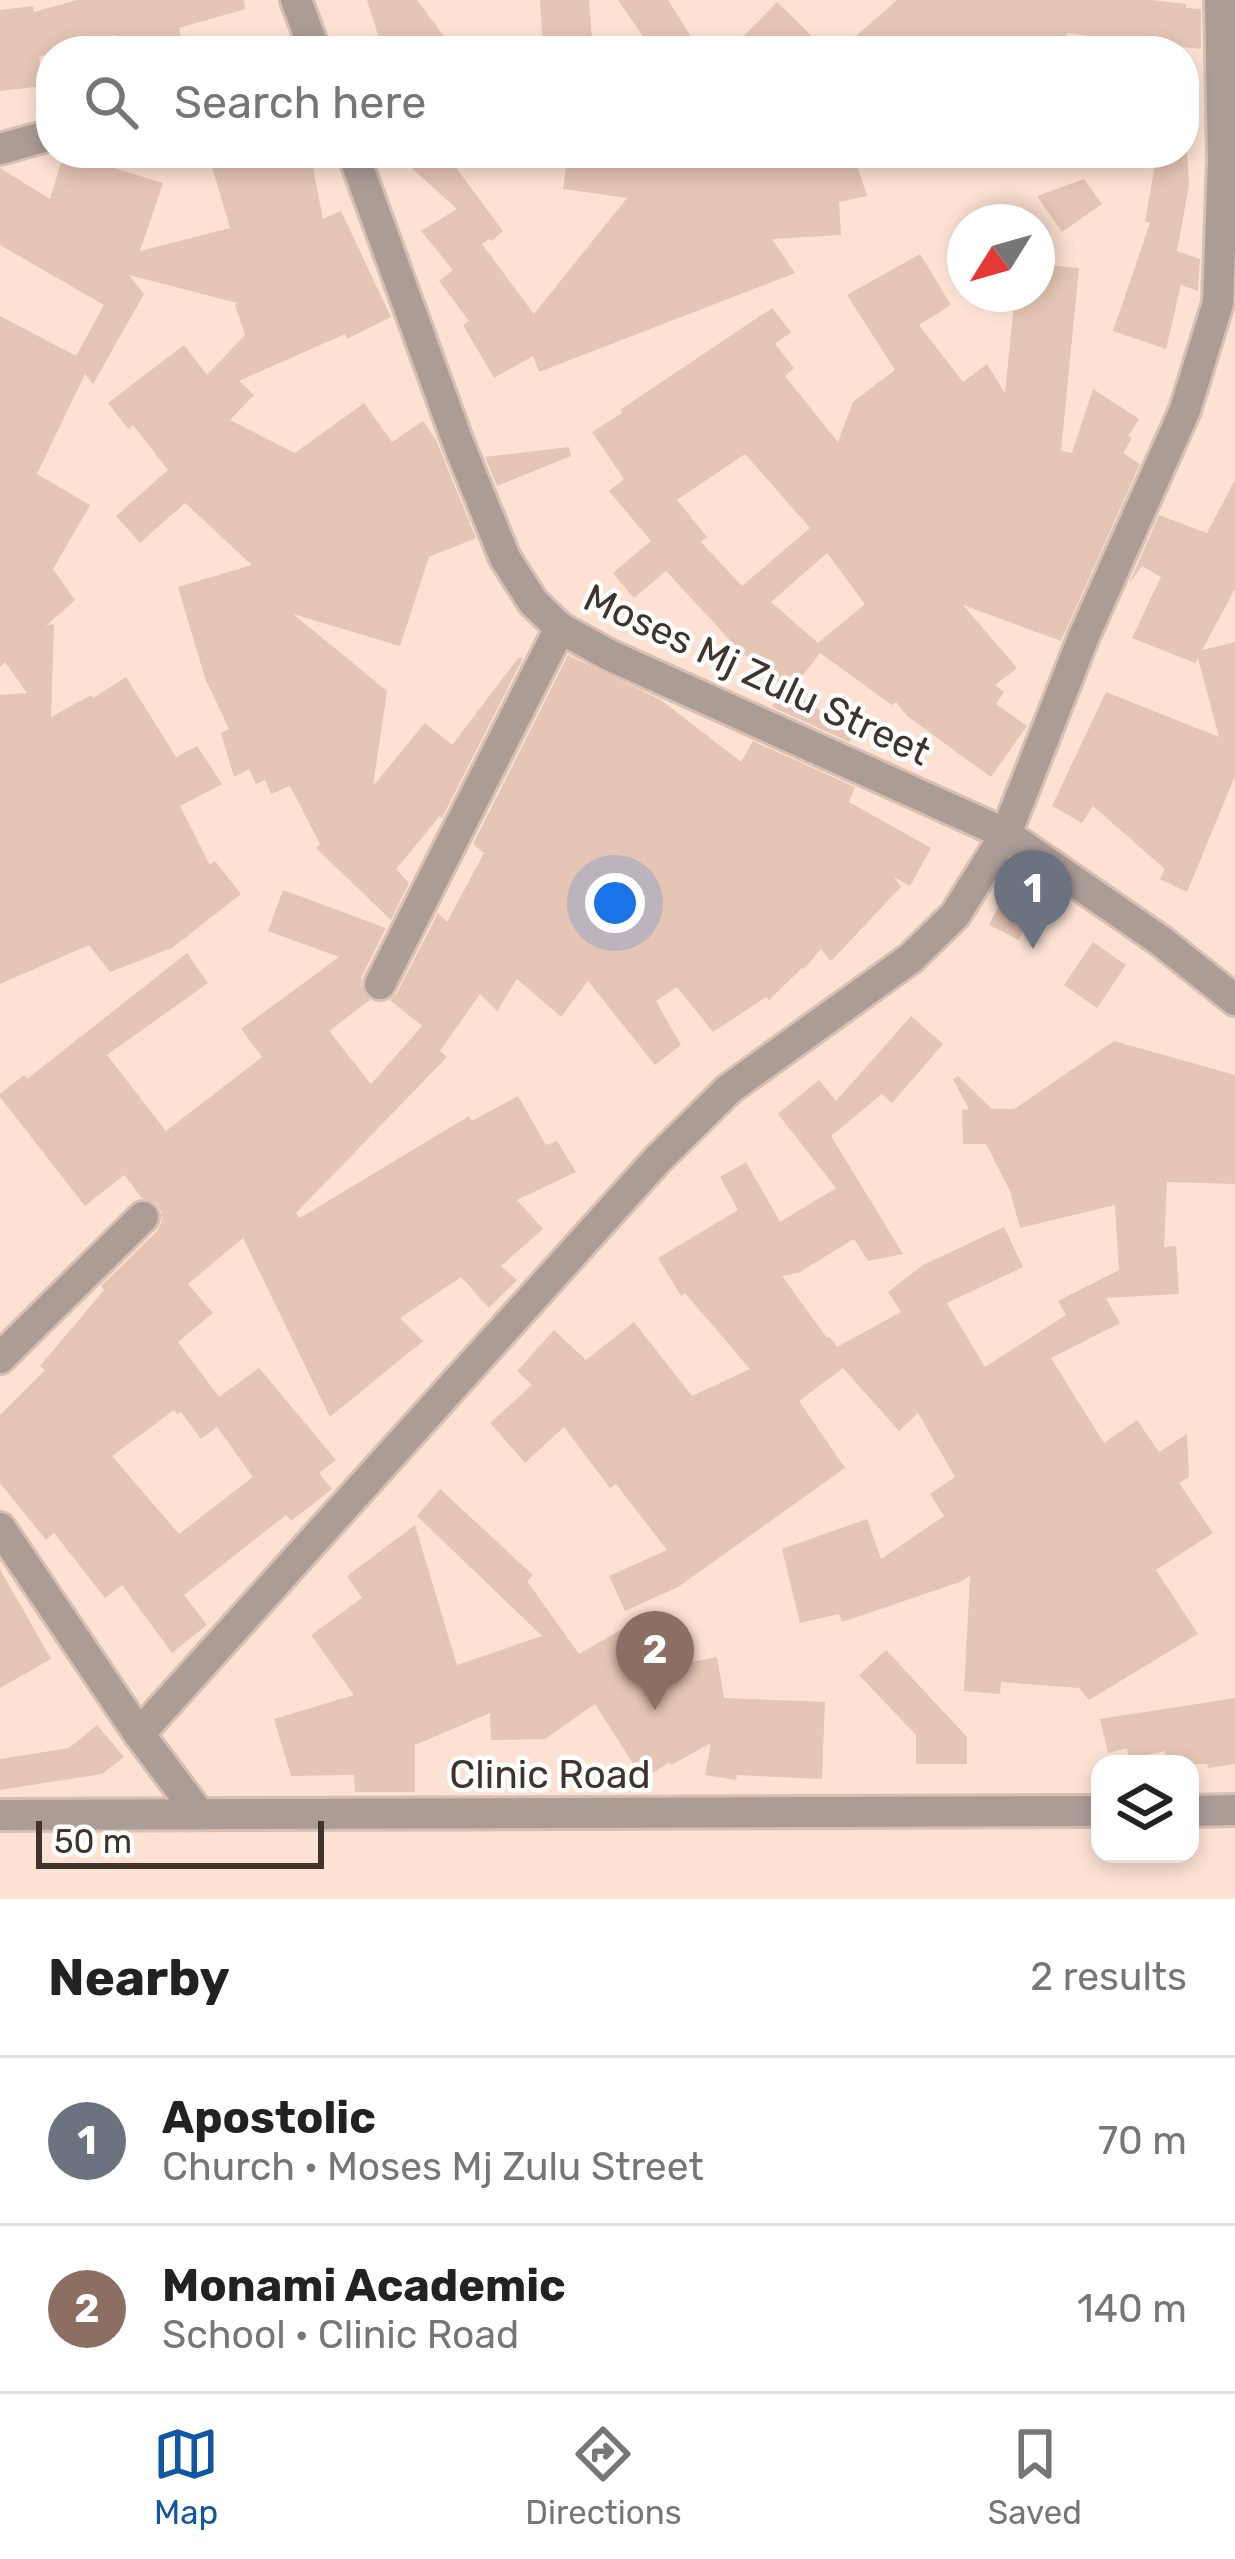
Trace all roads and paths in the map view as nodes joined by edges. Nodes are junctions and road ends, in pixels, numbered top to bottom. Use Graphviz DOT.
graph roads {
  1 [pos="296,0"];
  2 [pos="1220,0"];
  3 [pos="309,36"];
  4 [pos="36,139"];
  5 [pos="0,149"];
  6 [pos="357,168"];
  7 [pos="560,628"];
  8 [pos="1006,834"];
  9 [pos="380,984"];
  10 [pos="1235,1000"];
  11 [pos="143,1217"];
  12 [pos="0,1358"];
  13 [pos="0,1528"];
  14 [pos="140,1734"];
  15 [pos="1235,1810"];
  16 [pos="1091,1811"];
  17 [pos="1199,1811"];
  18 [pos="199,1814"];
  19 [pos="0,1815"];
  1 -- 3 [label="street"];
  2 -- 8 [label="street"];
  4 -- 5 [label="street"];
  6 -- 7 [label="street, Moses Mj Zulu Street"];
  7 -- 8 [label="street, Moses Mj Zulu Street"];
  7 -- 9 [label="street"];
  8 -- 10 [label="street, Moses Mj Zulu Street"];
  8 -- 14 [label="street"];
  11 -- 12 [label="street"];
  13 -- 14 [label="street"];
  14 -- 18 [label="street"];
  15 -- 17 [label="street"];
  16 -- 18 [label="street, Clinic Road"];
  18 -- 19 [label="street, Clinic Road"];
}
